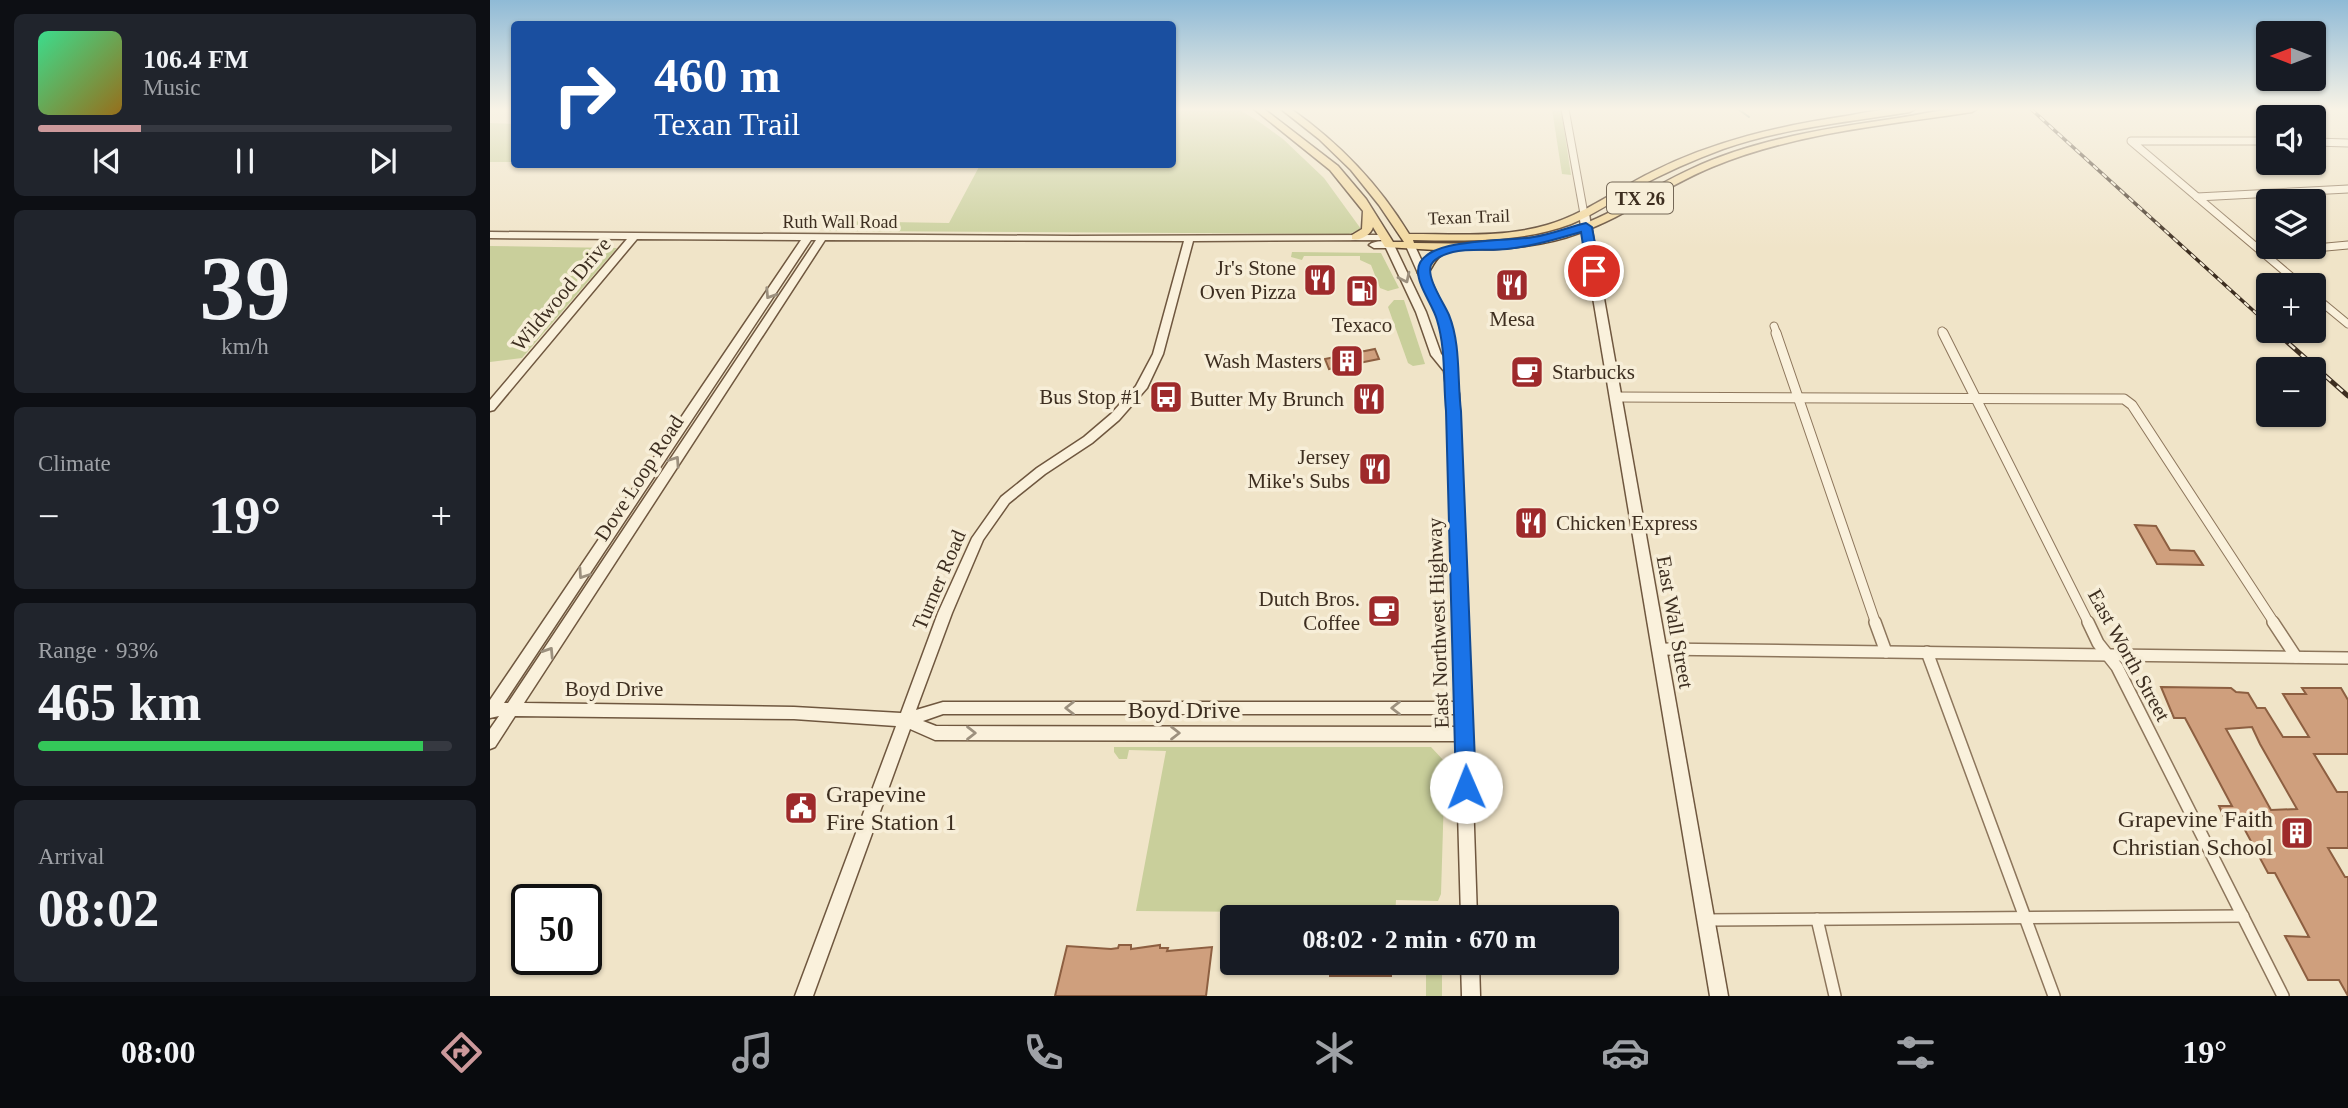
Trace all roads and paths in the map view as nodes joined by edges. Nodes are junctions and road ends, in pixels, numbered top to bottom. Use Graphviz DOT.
graph roads {
  1 [pos="1319,155"];
  2 [pos="1342,155"];
  3 [pos="1574,155"];
  4 [pos="1701,155"];
  5 [pos="1736,155"];
  6 [pos="2148,155"];
  7 [pos="2348,189"];
  8 [pos="2197,197"];
  9 [pos="1368,211"];
  10 [pos="1392,214"];
  11 [pos="1584,214"];
  12 [pos="1586,227"];
  13 [pos="490,235"];
  14 [pos="634,237"];
  15 [pos="808,237"];
  16 [pos="1356,237"];
  17 [pos="1432,237"];
  18 [pos="822,238"];
  19 [pos="1189,239"];
  20 [pos="1386,241"];
  21 [pos="1408,242"];
  22 [pos="2348,245"];
  23 [pos="2326,247"];
  24 [pos="1454,248"];
  25 [pos="2256,248"];
  26 [pos="2269,259"];
  27 [pos="1424,273"];
  28 [pos="2286,273"];
  29 [pos="2326,306"];
  30 [pos="2335,313"];
  31 [pos="2348,313"];
  32 [pos="2348,324"];
  33 [pos="1774,326"];
  34 [pos="1942,331"];
  35 [pos="737,344"];
  36 [pos="753,345"];
  37 [pos="1449,370"];
  38 [pos="1616,397"];
  39 [pos="1797,397"];
  40 [pos="1976,398"];
  41 [pos="490,407"];
  42 [pos="621,517"];
  43 [pos="637,518"];
  44 [pos="1658,649"];
  45 [pos="1886,652"];
  46 [pos="1927,652"];
  47 [pos="2108,655"];
  48 [pos="2296,657"];
  49 [pos="2348,658"];
  50 [pos="1100,708"];
  51 [pos="1464,708"];
  52 [pos="512,709"];
  53 [pos="491,710"];
  54 [pos="906,720"];
  55 [pos="1082,733"];
  56 [pos="1107,733"];
  57 [pos="1465,734"];
  58 [pos="490,742"];
  59 [pos="1469,905"];
  60 [pos="2243,916"];
  61 [pos="2025,918"];
  62 [pos="1817,919"];
  63 [pos="1706,920"];
  64 [pos="1470,975"];
  65 [pos="804,996"];
  66 [pos="1471,996"];
  67 [pos="1719,996"];
  68 [pos="1835,996"];
  69 [pos="2054,996"];
  70 [pos="2283,996"];
  1 -- 9 [label="main road"];
  2 -- 10 [label="main road, TX 26"];
  3 -- 11 [label="street"];
  4 -- 11 [label="main road, Texan Trail / TX 26"];
  5 -- 12 [label="main road, Texan Trail / TX 26"];
  6 -- 8 [label="street"];
  7 -- 8 [label="street"];
  8 -- 25 [label="street"];
  9 -- 16 [label="main road"];
  9 -- 20 [label="main road"];
  10 -- 17 [label="main road, TX 26"];
  10 -- 21 [label="main road, TX 26"];
  11 -- 12 [label="street, East Wall Street"];
  11 -- 17 [label="main road, Texan Trail / TX 26"];
  12 -- 24 [label="main road, Texan Trail / TX 26"];
  12 -- 38 [label="street, East Wall Street"];
  13 -- 14 [label="street, Ruth Wall Road"];
  14 -- 15 [label="street, Ruth Wall Road"];
  14 -- 41 [label="street, Wildwood Drive"];
  15 -- 18 [label="street, Ruth Wall Road"];
  15 -- 35 [label="street, Dove Loop Road, one-way"];
  16 -- 19 [label="street, Ruth Wall Road"];
  16 -- 20 [label="street, Ruth Wall Road"];
  17 -- 21 [label="main road, Texan Trail"];
  18 -- 19 [label="street, Ruth Wall Road"];
  18 -- 36 [label="street, Dove Loop Road"];
  19 -- 20 [label="street, Ruth Wall Road"];
  19 -- 54 [label="street, Turner Road"];
  20 -- 21 [label="main road, Texan Trail / TX 26"];
  20 -- 37 [label="street, East Northwest Highway, one-way"];
  21 -- 24 [label="main road, Texan Trail / TX 26"];
  21 -- 27 [label="street, East Northwest Highway"];
  22 -- 23 [label="street"];
  24 -- 27 [label="main road"];
  26 -- 28 [label="street"];
  27 -- 37 [label="street, East Northwest Highway"];
  29 -- 30 [label="street"];
  30 -- 31 [label="street"];
  30 -- 32 [label="street"];
  33 -- 39 [label="street"];
  34 -- 40 [label="street, East Worth Street"];
  35 -- 36 [label="street"];
  35 -- 42 [label="street, Dove Loop Road"];
  43 -- 36 [label="street, Dove Loop Road, one-way"];
  37 -- 51 [label="street, East Northwest Highway"];
  38 -- 39 [label="street"];
  38 -- 44 [label="street, East Wall Street"];
  39 -- 40 [label="street"];
  39 -- 45 [label="street"];
  40 -- 47 [label="street, East Worth Street"];
  40 -- 48 [label="street"];
  42 -- 43 [label="street"];
  42 -- 53 [label="street, Dove Loop Road, one-way"];
  52 -- 43 [label="street, Dove Loop Road, one-way"];
  44 -- 45 [label="street"];
  44 -- 63 [label="street, East Wall Street"];
  45 -- 46 [label="street"];
  46 -- 47 [label="street"];
  46 -- 61 [label="street"];
  47 -- 48 [label="street"];
  47 -- 60 [label="street, East Worth Street"];
  48 -- 49 [label="street"];
  51 -- 50 [label="street, Boyd Drive, one-way"];
  50 -- 54 [label="street, Boyd Drive, one-way"];
  50 -- 55 [label="street"];
  50 -- 56 [label="street"];
  51 -- 57 [label="street, East Northwest Highway"];
  52 -- 53 [label="street, Boyd Drive"];
  52 -- 54 [label="street, Boyd Drive"];
  52 -- 58 [label="street, Dove Loop Road"];
  54 -- 55 [label="street, Boyd Drive, one-way"];
  54 -- 65 [label="street, Turner Road"];
  55 -- 56 [label="street, Boyd Drive"];
  56 -- 57 [label="street, Boyd Drive, one-way"];
  57 -- 59 [label="street, East Northwest Highway"];
  60 -- 61 [label="street"];
  60 -- 70 [label="street, East Worth Street"];
  61 -- 62 [label="street"];
  61 -- 69 [label="street"];
  62 -- 63 [label="street"];
  62 -- 68 [label="street"];
  63 -- 67 [label="street, East Wall Street"];
  64 -- 66 [label="main road"];
}
